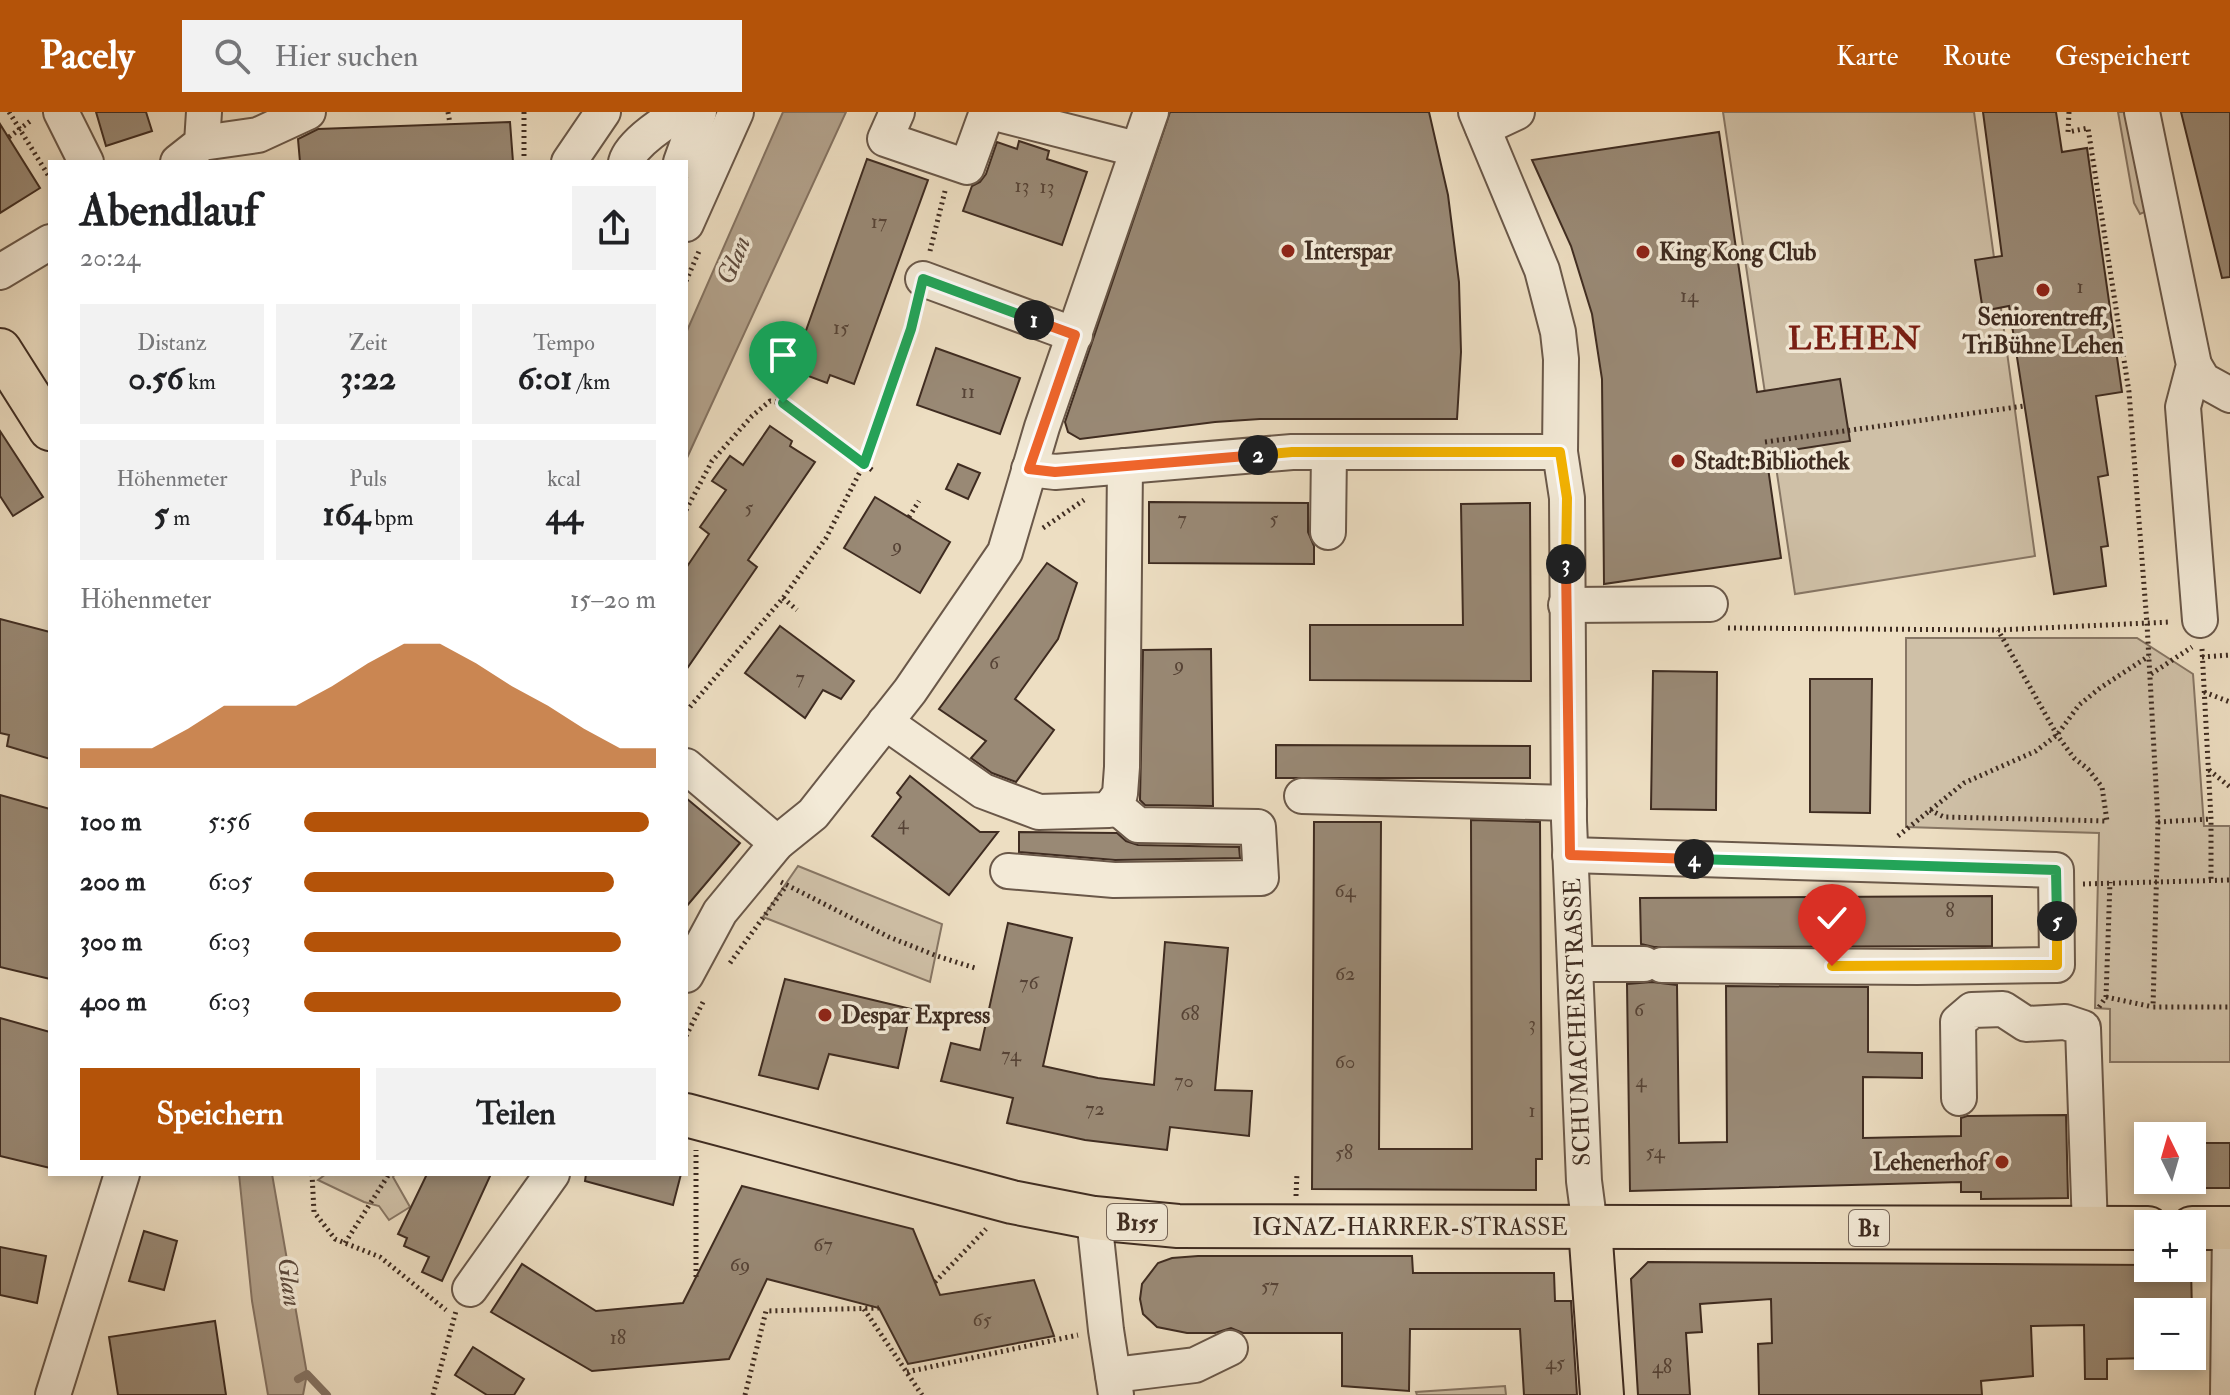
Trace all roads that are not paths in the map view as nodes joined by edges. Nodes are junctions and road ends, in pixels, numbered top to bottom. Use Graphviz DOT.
graph roads {
  1 [pos="61,112"];
  2 [pos="308,112"];
  3 [pos="603,112"];
  4 [pos="686,112"];
  5 [pos="699,112"];
  6 [pos="736,112"];
  7 [pos="897,112"];
  8 [pos="989,112"];
  9 [pos="1517,112"];
  10 [pos="2142,112"];
  11 [pos="1479,120"];
  12 [pos="1145,123"];
  13 [pos="212,143"];
  14 [pos="85,160"];
  15 [pos="570,160"];
  16 [pos="627,160"];
  17 [pos="682,160"];
  18 [pos="688,220"];
  19 [pos="48,243"];
  20 [pos="0,272"];
  21 [pos="923,279"];
  22 [pos="1075,335"];
  23 [pos="0,350"];
  24 [pos="2194,365"];
  25 [pos="2230,395"];
  26 [pos="48,426"];
  27 [pos="1329,452"];
  28 [pos="1560,452"];
  29 [pos="1125,466"];
  30 [pos="1029,469"];
  31 [pos="1328,532"];
  32 [pos="1566,605"];
  33 [pos="1714,616"];
  34 [pos="2197,637"];
  35 [pos="885,722"];
  36 [pos="688,768"];
  37 [pos="1302,796"];
  38 [pos="1569,803"];
  39 [pos="1113,804"];
  40 [pos="768,853"];
  41 [pos="1570,855"];
  42 [pos="1008,871"];
  43 [pos="1576,964"];
  44 [pos="696,986"];
  45 [pos="1959,1098"];
  46 [pos="691,1116"];
  47 [pos="121,1176"];
  48 [pos="551,1176"];
  49 [pos="1094,1218"];
  50 [pos="1590,1227"];
  51 [pos="2090,1228"];
  52 [pos="2134,1228"];
  53 [pos="2206,1228"];
  54 [pos="2230,1228"];
  55 [pos="461,1302"];
  56 [pos="1230,1348"];
  57 [pos="1114,1385"];
  58 [pos="53,1395"];
  59 [pos="1602,1395"];
  60 [pos="2228,1395"];
  1 -- 14 [label="street"];
  2 -- 13 [label="street"];
  3 -- 15 [label="street"];
  4 -- 16 [label="street"];
  5 -- 17 [label="street"];
  6 -- 18 [label="street"];
  7 -- 8 [label="street"];
  8 -- 12 [label="street"];
  9 -- 11 [label="street"];
  10 -- 24 [label="street"];
  11 -- 28 [label="street, SCHUMACHERSTRASSE"];
  12 -- 22 [label="street"];
  19 -- 20 [label="street"];
  21 -- 22 [label="street"];
  22 -- 30 [label="street"];
  23 -- 26 [label="main road"];
  24 -- 25 [label="street"];
  24 -- 34 [label="street"];
  27 -- 28 [label="street"];
  27 -- 29 [label="street"];
  27 -- 31 [label="street"];
  28 -- 32 [label="street, SCHUMACHERSTRASSE"];
  29 -- 30 [label="street"];
  29 -- 39 [label="street"];
  30 -- 35 [label="street"];
  32 -- 33 [label="street"];
  32 -- 38 [label="street, SCHUMACHERSTRASSE"];
  35 -- 39 [label="street"];
  35 -- 40 [label="street"];
  36 -- 40 [label="street"];
  37 -- 38 [label="street"];
  38 -- 41 [label="street, SCHUMACHERSTRASSE"];
  39 -- 42 [label="street"];
  40 -- 44 [label="street"];
  41 -- 43 [label="street, SCHUMACHERSTRASSE"];
  41 -- 43 [label="street"];
  43 -- 50 [label="street, SCHUMACHERSTRASSE"];
  45 -- 51 [label="street"];
  46 -- 49 [label="main road, IGNAZ-HARRER-STRASSE / B155"];
  47 -- 58 [label="street"];
  48 -- 55 [label="street"];
  49 -- 50 [label="main road, IGNAZ-HARRER-STRASSE / B155"];
  49 -- 57 [label="street"];
  50 -- 51 [label="main road, IGNAZ-HARRER-STRASSE / B1"];
  50 -- 59 [label="main road"];
  51 -- 52 [label="main road, IGNAZ-HARRER-STRASSE / B1"];
  53 -- 54 [label="main road"];
  54 -- 60 [label="street"];
  56 -- 57 [label="street"];
}
